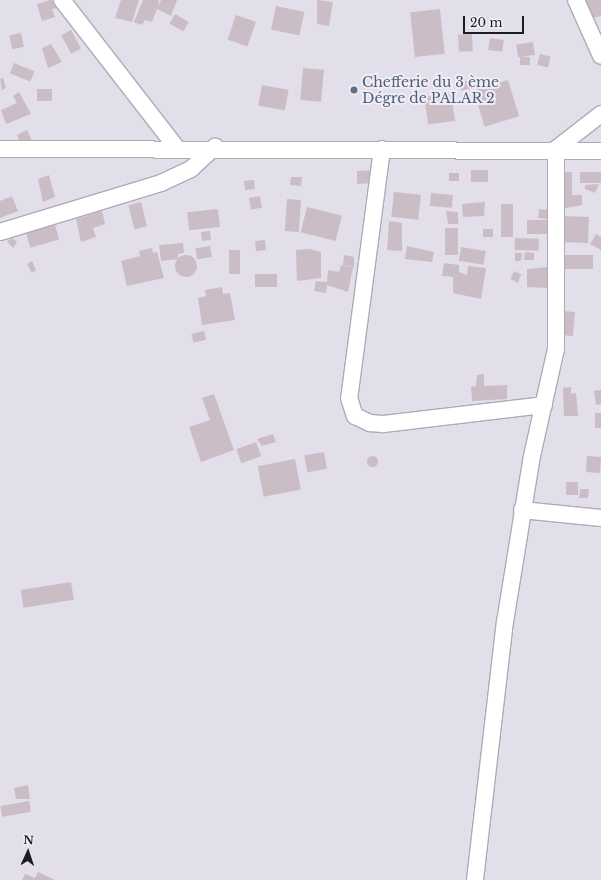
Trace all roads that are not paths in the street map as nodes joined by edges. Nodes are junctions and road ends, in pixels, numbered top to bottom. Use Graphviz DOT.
graph roads {
  1 [pos="62,0"];
  2 [pos="576,0"];
  3 [pos="601,56"];
  4 [pos="601,114"];
  5 [pos="176,147"];
  6 [pos="215,147"];
  7 [pos="0,149"];
  8 [pos="382,149"];
  9 [pos="556,149"];
  10 [pos="601,151"];
  11 [pos="0,232"];
  12 [pos="544,405"];
  13 [pos="522,510"];
  14 [pos="601,518"];
  15 [pos="475,880"];
  1 -- 5 [label="street"];
  2 -- 3 [label="street"];
  4 -- 9 [label="street"];
  5 -- 6 [label="street"];
  5 -- 7 [label="street"];
  6 -- 8 [label="street"];
  6 -- 11 [label="street"];
  8 -- 9 [label="street"];
  8 -- 12 [label="street"];
  9 -- 10 [label="street"];
  9 -- 12 [label="street"];
  12 -- 13 [label="street"];
  13 -- 14 [label="street"];
  13 -- 15 [label="street"];
}
